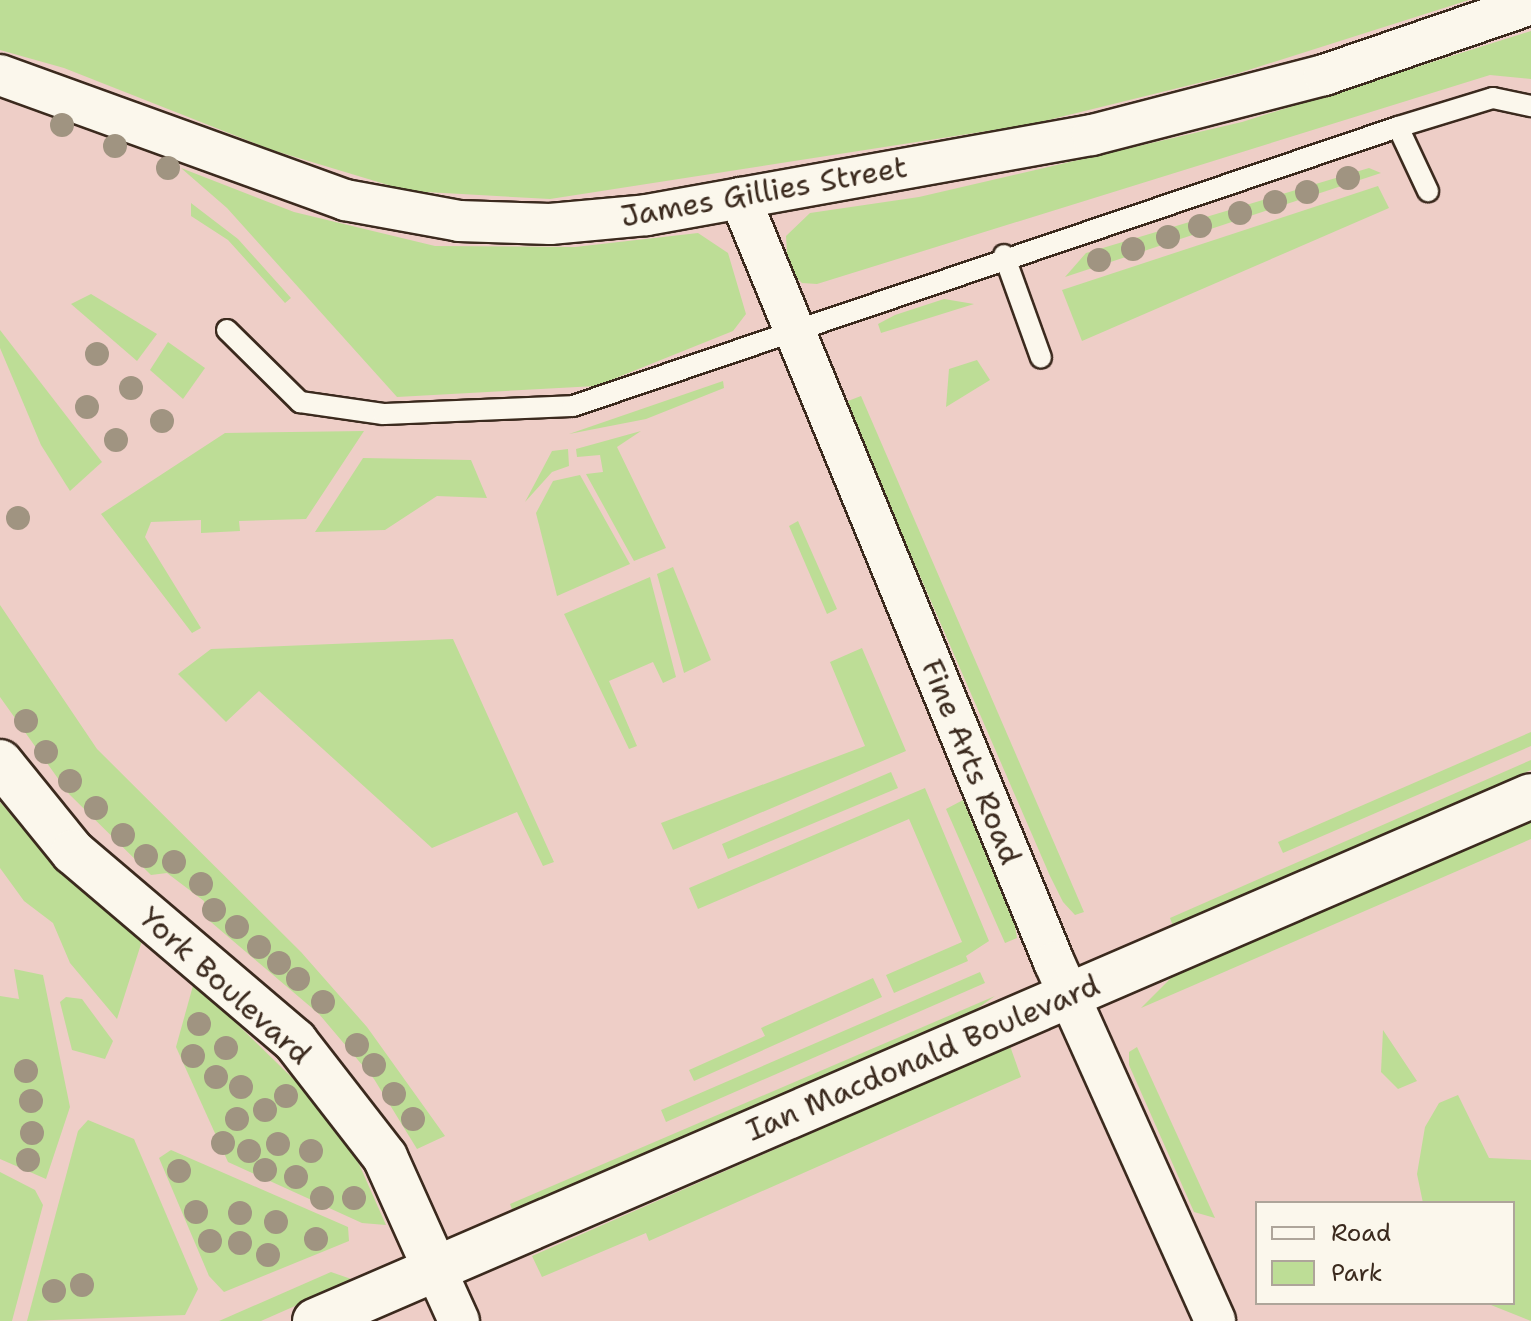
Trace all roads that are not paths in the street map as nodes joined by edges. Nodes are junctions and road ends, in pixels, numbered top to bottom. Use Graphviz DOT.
graph roads {
  1 [pos="1531,4"];
  2 [pos="0,75"];
  3 [pos="1531,106"];
  4 [pos="1398,127"];
  5 [pos="1428,191"];
  6 [pos="740,198"];
  7 [pos="1004,255"];
  8 [pos="791,328"];
  9 [pos="227,330"];
  10 [pos="1041,358"];
  11 [pos="0,762"];
  12 [pos="1531,796"];
  13 [pos="1070,994"];
  14 [pos="435,1268"];
  15 [pos="315,1321"];
  16 [pos="459,1321"];
  17 [pos="1215,1321"];
  1 -- 6 [label="street, James Gillies Street"];
  2 -- 6 [label="street, James Gillies Street"];
  3 -- 4 [label="lane"];
  4 -- 5 [label="lane"];
  4 -- 7 [label="lane"];
  6 -- 8 [label="street, Fine Arts Road"];
  7 -- 8 [label="lane"];
  7 -- 10 [label="lane"];
  8 -- 9 [label="lane"];
  8 -- 13 [label="street, Fine Arts Road"];
  11 -- 14 [label="street, York Boulevard"];
  12 -- 13 [label="street, Ian Macdonald Boulevard"];
  13 -- 14 [label="street, Ian Macdonald Boulevard"];
  13 -- 17 [label="street, Fine Arts Road"];
  14 -- 15 [label="street, Ian Macdonald Boulevard"];
  14 -- 16 [label="street, York Boulevard"];
}
